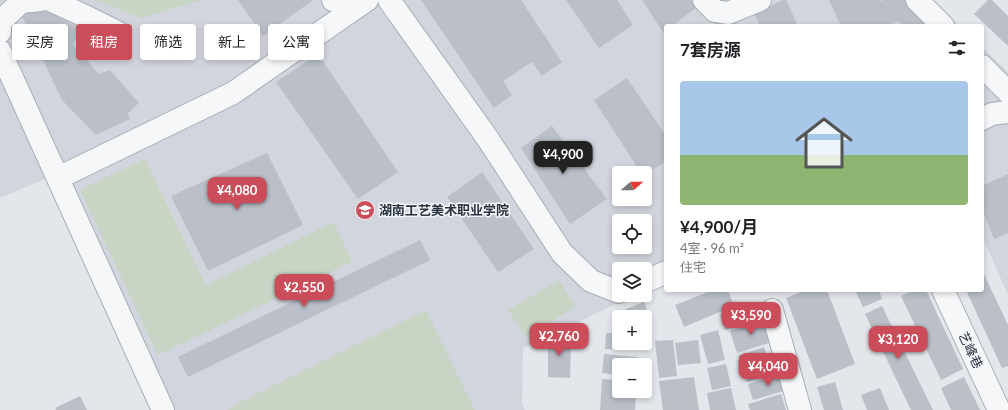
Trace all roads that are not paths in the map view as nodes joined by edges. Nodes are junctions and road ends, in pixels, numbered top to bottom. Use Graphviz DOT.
graph roads {
  1 [pos="41,0"];
  2 [pos="50,0"];
  3 [pos="333,0"];
  4 [pos="341,0"];
  5 [pos="367,0"];
  6 [pos="389,0"];
  7 [pos="704,0"];
  8 [pos="760,0"];
  9 [pos="917,0"];
  10 [pos="101,24"];
  11 [pos="941,24"];
  12 [pos="0,32"];
  13 [pos="0,51"];
  14 [pos="984,68"];
  15 [pos="1008,92"];
  16 [pos="1008,112"];
  17 [pos="984,118"];
  18 [pos="58,178"];
  19 [pos="664,273"];
  20 [pos="652,279"];
  21 [pos="612,289"];
  22 [pos="944,292"];
  23 [pos="772,310"];
  24 [pos="163,410"];
  25 [pos="800,410"];
  26 [pos="999,410"];
  1 -- 12 [label="street"];
  2 -- 10 [label="street"];
  3 -- 4 [label="street"];
  5 -- 18 [label="street"];
  6 -- 21 [label="street"];
  7 -- 8 [label="street"];
  9 -- 11 [label="street"];
  13 -- 18 [label="street"];
  14 -- 15 [label="street"];
  16 -- 17 [label="street"];
  18 -- 24 [label="street"];
  19 -- 20 [label="street"];
  22 -- 26 [label="street, 艺峰巷"];
  23 -- 25 [label="street"];
}
